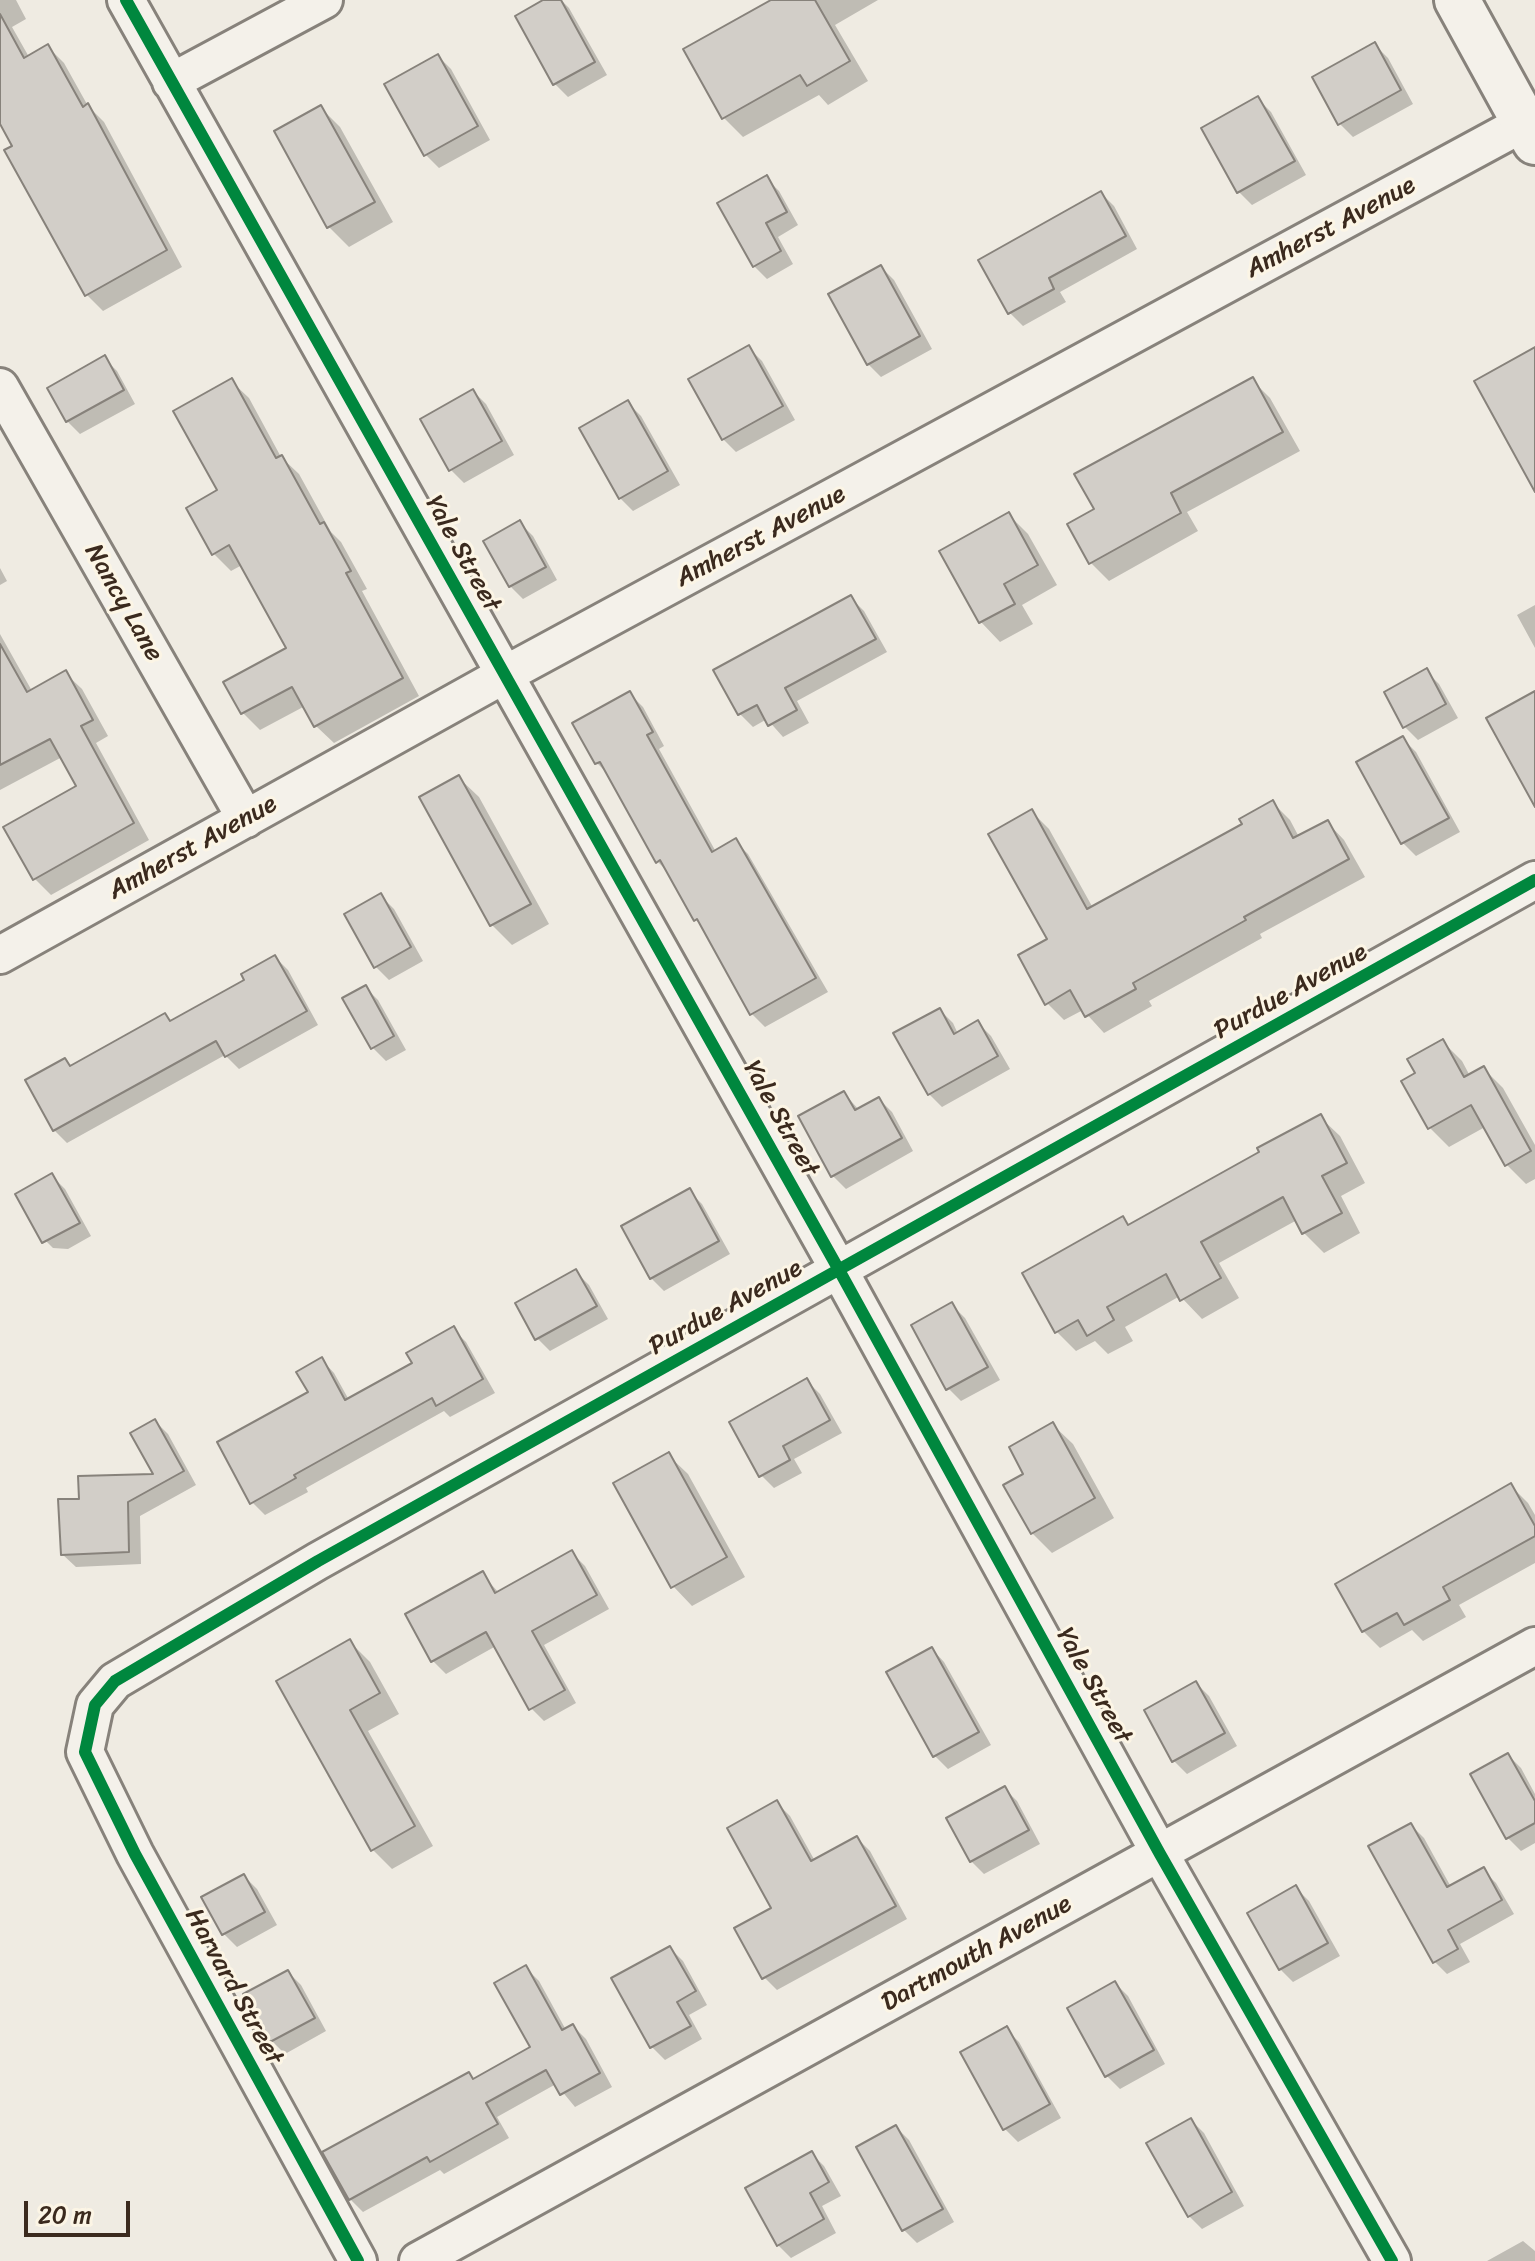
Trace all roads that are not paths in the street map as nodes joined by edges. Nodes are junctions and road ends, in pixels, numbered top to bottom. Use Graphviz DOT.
graph roads {
  1 [pos="126,0"];
  2 [pos="324,0"];
  3 [pos="1457,0"];
  4 [pos="171,82"];
  5 [pos="1530,133"];
  6 [pos="0,387"];
  7 [pos="504,675"];
  8 [pos="246,819"];
  9 [pos="1535,880"];
  10 [pos="0,955"];
  11 [pos="839,1270"];
  12 [pos="1535,1646"];
  13 [pos="89,1729"];
  14 [pos="1160,1854"];
  15 [pos="358,2261"];
  16 [pos="418,2261"];
  17 [pos="1392,2261"];
  1 -- 4 [label="street, Yale Street"];
  2 -- 4 [label="street"];
  3 -- 5 [label="street"];
  4 -- 7 [label="street, Yale Street"];
  5 -- 7 [label="street, Amherst Avenue"];
  6 -- 8 [label="street, Nancy Lane"];
  7 -- 8 [label="street, Amherst Avenue"];
  7 -- 11 [label="street, Yale Street"];
  8 -- 10 [label="street, Amherst Avenue"];
  9 -- 11 [label="street, Purdue Avenue"];
  11 -- 13 [label="street, Purdue Avenue"];
  11 -- 14 [label="street, Yale Street"];
  12 -- 14 [label="street, Dartmouth Avenue"];
  13 -- 15 [label="street, Harvard Street"];
  14 -- 16 [label="street, Dartmouth Avenue"];
  14 -- 17 [label="street, Yale Street"];
}
